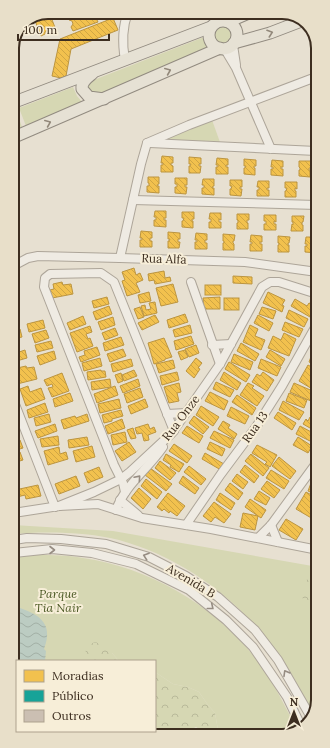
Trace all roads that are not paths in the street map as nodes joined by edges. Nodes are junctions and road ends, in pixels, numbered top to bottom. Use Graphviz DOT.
graph roads {
  1 [pos="125,19"];
  2 [pos="235,19"];
  3 [pos="228,22"];
  4 [pos="296,23"];
  5 [pos="212,27"];
  6 [pos="228,46"];
  7 [pos="129,59"];
  8 [pos="95,71"];
  9 [pos="311,79"];
  10 [pos="104,99"];
  11 [pos="19,100"];
  12 [pos="251,102"];
  13 [pos="19,135"];
  14 [pos="147,143"];
  15 [pos="271,149"];
  16 [pos="311,151"];
  17 [pos="133,200"];
  18 [pos="311,205"];
  19 [pos="120,258"];
  20 [pos="19,263"];
  21 [pos="311,271"];
  22 [pos="191,282"];
  23 [pos="311,292"];
  24 [pos="311,335"];
  25 [pos="231,344"];
  26 [pos="212,346"];
  27 [pos="220,364"];
  28 [pos="186,413"];
  29 [pos="19,414"];
  30 [pos="167,414"];
  31 [pos="173,432"];
  32 [pos="114,466"];
  33 [pos="311,470"];
  34 [pos="130,472"];
  35 [pos="121,479"];
  36 [pos="94,492"];
  37 [pos="125,492"];
  38 [pos="120,500"];
  39 [pos="98,504"];
  40 [pos="57,506"];
  41 [pos="116,510"];
  42 [pos="19,512"];
  43 [pos="142,518"];
  44 [pos="186,525"];
  45 [pos="271,525"];
  46 [pos="258,538"];
  47 [pos="19,539"];
  48 [pos="278,542"];
  49 [pos="311,549"];
  50 [pos="19,552"];
  51 [pos="308,712"];
  52 [pos="300,723"];
  1 -- 7 [label="street"];
  2 -- 3 [label="main road"];
  3 -- 5 [label="main road"];
  3 -- 6 [label="main road"];
  6 -- 4 [label="main road, one-way"];
  5 -- 6 [label="main road"];
  5 -- 7 [label="main road"];
  10 -- 6 [label="main road, one-way"];
  6 -- 12 [label="street"];
  7 -- 8 [label="main road"];
  8 -- 10 [label="main road"];
  8 -- 11 [label="main road"];
  9 -- 12 [label="street"];
  13 -- 10 [label="main road, one-way"];
  12 -- 14 [label="street"];
  12 -- 15 [label="street"];
  14 -- 15 [label="street"];
  14 -- 17 [label="street"];
  15 -- 16 [label="street"];
  17 -- 18 [label="street"];
  17 -- 19 [label="street"];
  19 -- 20 [label="street, Rua Alfa"];
  19 -- 21 [label="street, Rua Alfa"];
  22 -- 26 [label="street"];
  23 -- 25 [label="street, Rua Onze"];
  24 -- 44 [label="street, Rua 13"];
  25 -- 26 [label="street"];
  25 -- 27 [label="street, Rua Onze"];
  26 -- 27 [label="street"];
  27 -- 28 [label="street, Rua Onze"];
  28 -- 30 [label="street"];
  28 -- 31 [label="street, Rua Onze"];
  29 -- 40 [label="street"];
  30 -- 31 [label="street"];
  30 -- 32 [label="street"];
  31 -- 34 [label="street, Rua Onze"];
  37 -- 31 [label="street, one-way"];
  32 -- 34 [label="street"];
  32 -- 35 [label="street"];
  33 -- 45 [label="street"];
  34 -- 35 [label="street, Rua Onze"];
  35 -- 36 [label="street, Rua Onze"];
  35 -- 37 [label="street"];
  36 -- 39 [label="street"];
  36 -- 40 [label="street, Rua Onze"];
  37 -- 38 [label="street"];
  38 -- 41 [label="street"];
  38 -- 43 [label="street"];
  39 -- 40 [label="street"];
  39 -- 41 [label="street"];
  40 -- 42 [label="street"];
  41 -- 43 [label="street"];
  43 -- 44 [label="street"];
  44 -- 46 [label="street"];
  45 -- 46 [label="street"];
  45 -- 48 [label="street"];
  46 -- 48 [label="street"];
  51 -- 47 [label="street, Avenida B, one-way"];
  48 -- 49 [label="street"];
  50 -- 52 [label="street, Avenida B, one-way"];
}
